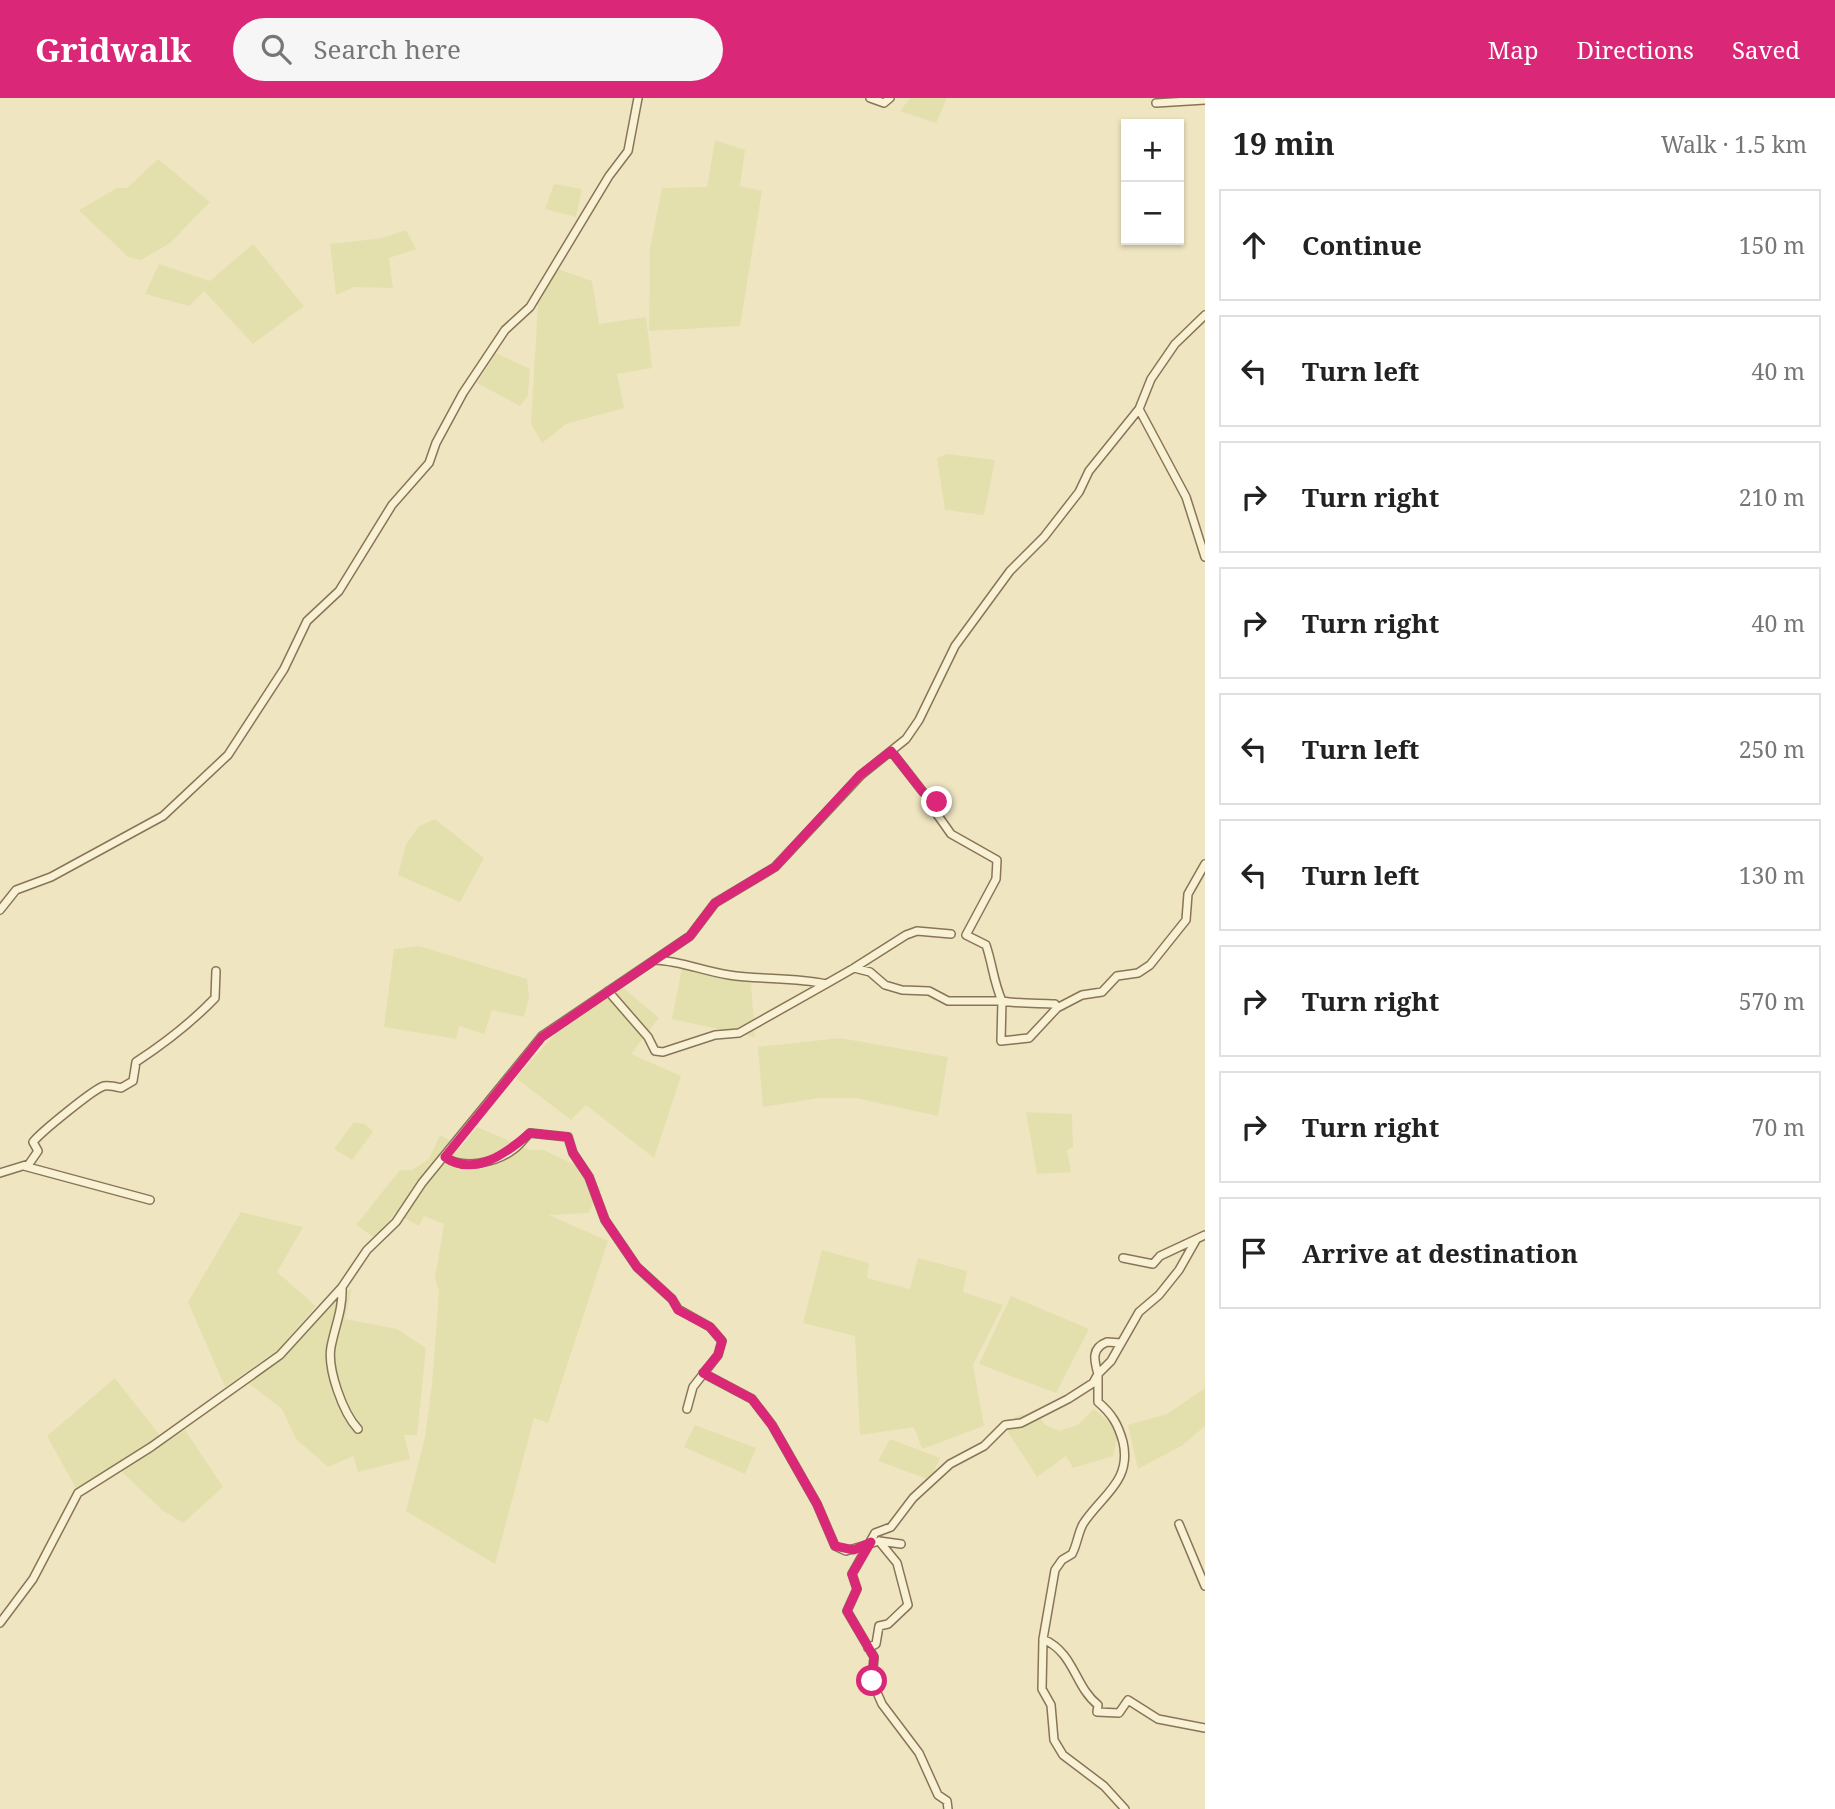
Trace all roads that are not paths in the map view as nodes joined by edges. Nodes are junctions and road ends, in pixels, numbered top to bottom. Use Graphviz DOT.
graph roads {
  1 [pos="638,98"];
  2 [pos="870,98"];
  3 [pos="890,98"];
  4 [pos="1205,100"];
  5 [pos="1156,103"];
  6 [pos="1205,315"];
  7 [pos="1139,409"];
  8 [pos="1205,557"];
  9 [pos="891,751"];
  10 [pos="1205,864"];
  11 [pos="0,910"];
  12 [pos="951,934"];
  13 [pos="654,960"];
  14 [pos="854,968"];
  15 [pos="216,971"];
  16 [pos="826,984"];
  17 [pos="607,991"];
  18 [pos="1002,1001"];
  19 [pos="1057,1008"];
  20 [pos="445,1157"];
  21 [pos="23,1166"];
  22 [pos="0,1173"];
  23 [pos="150,1200"];
  24 [pos="1205,1235"];
  25 [pos="1196,1240"];
  26 [pos="1123,1258"];
  27 [pos="342,1287"];
  28 [pos="1121,1343"];
  29 [pos="703,1373"];
  30 [pos="1098,1374"];
  31 [pos="687,1409"];
  32 [pos="358,1430"];
  33 [pos="1180,1524"];
  34 [pos="875,1542"];
  35 [pos="901,1544"];
  36 [pos="1205,1586"];
  37 [pos="0,1623"];
  38 [pos="1043,1639"];
  39 [pos="868,1648"];
  40 [pos="1205,1728"];
  41 [pos="948,1809"];
  42 [pos="1125,1809"];
  1 -- 11 [label="street"];
  2 -- 3 [label="street"];
  4 -- 5 [label="street"];
  6 -- 7 [label="street"];
  7 -- 8 [label="street"];
  7 -- 9 [label="street"];
  9 -- 13 [label="street"];
  9 -- 18 [label="street"];
  10 -- 19 [label="street"];
  12 -- 14 [label="street"];
  13 -- 16 [label="street"];
  13 -- 17 [label="street"];
  14 -- 16 [label="street"];
  14 -- 18 [label="street"];
  15 -- 21 [label="street"];
  16 -- 17 [label="street"];
  17 -- 20 [label="street"];
  18 -- 19 [label="street"];
  18 -- 19 [label="street"];
  20 -- 27 [label="street"];
  20 -- 29 [label="street"];
  21 -- 22 [label="street"];
  21 -- 23 [label="street"];
  24 -- 25 [label="street"];
  25 -- 26 [label="street"];
  25 -- 28 [label="street"];
  27 -- 32 [label="street"];
  27 -- 37 [label="street"];
  28 -- 30 [label="street"];
  28 -- 30 [label="street"];
  29 -- 31 [label="street"];
  29 -- 34 [label="street"];
  30 -- 34 [label="street"];
  30 -- 38 [label="street"];
  33 -- 36 [label="street"];
  34 -- 35 [label="street"];
  34 -- 39 [label="street"];
  34 -- 39 [label="street"];
  38 -- 40 [label="street"];
  38 -- 42 [label="street"];
  39 -- 41 [label="street"];
}
